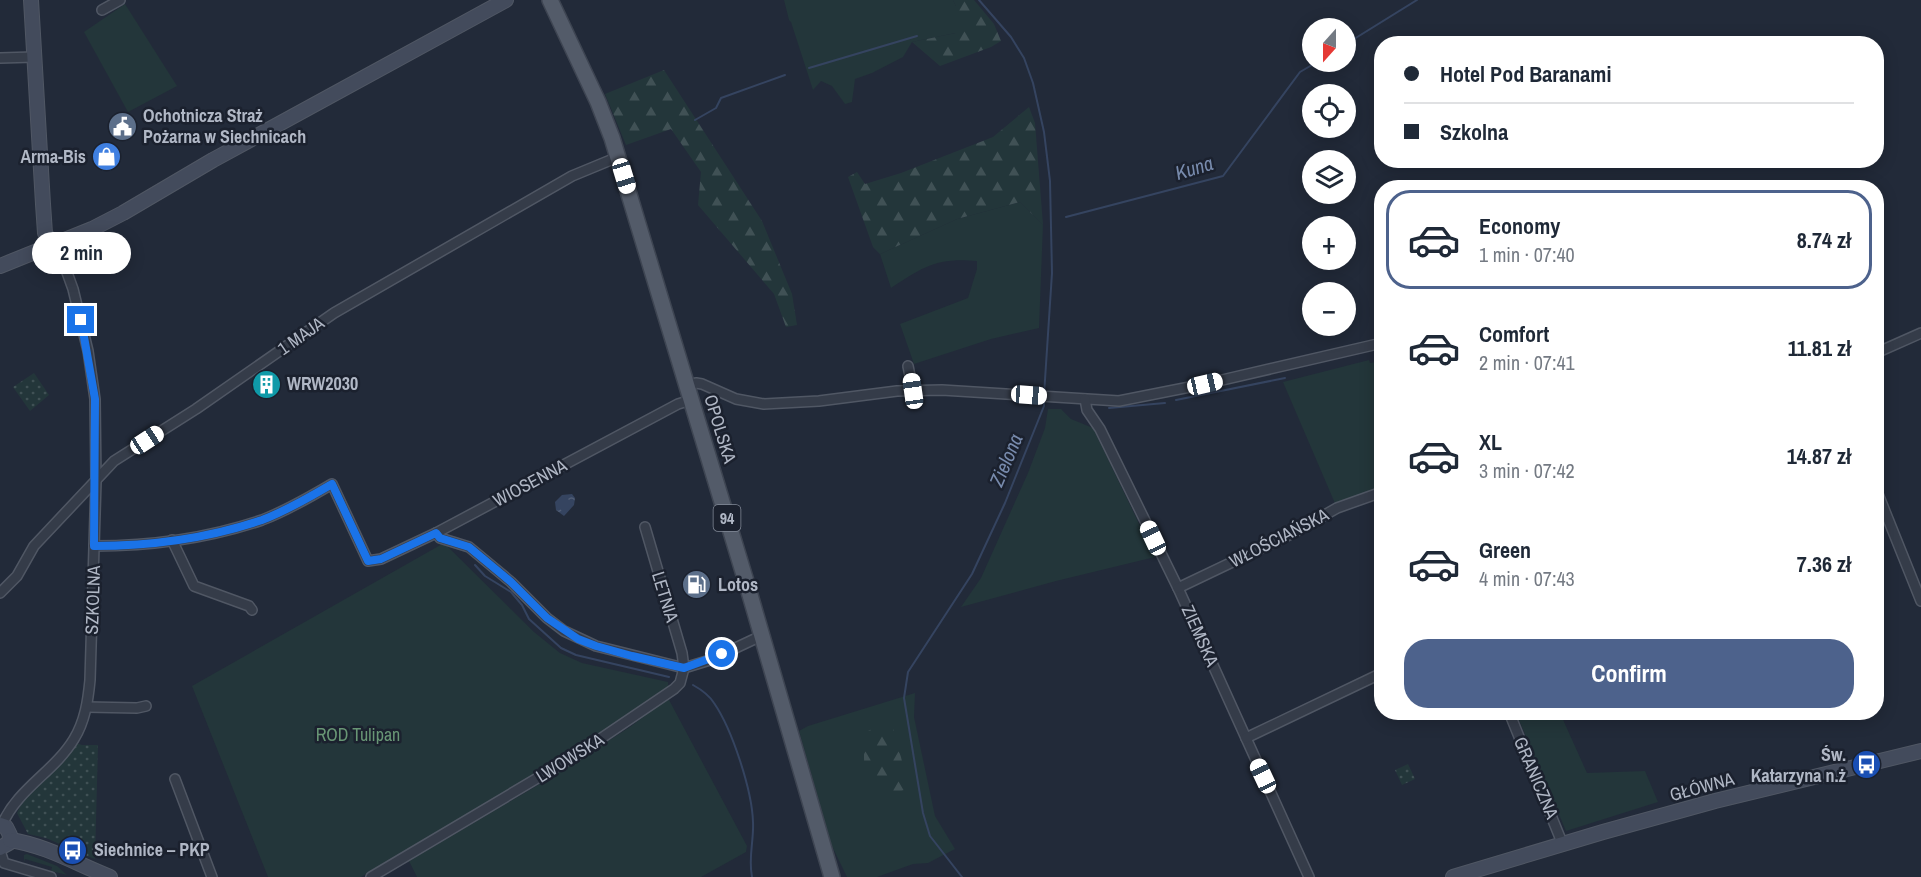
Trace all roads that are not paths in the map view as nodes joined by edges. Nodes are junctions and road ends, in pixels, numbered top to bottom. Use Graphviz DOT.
graph roads {
  1 [pos="31,0"];
  2 [pos="120,0"];
  3 [pos="506,0"];
  4 [pos="550,0"];
  5 [pos="102,10"];
  6 [pos="34,57"];
  7 [pos="0,58"];
  8 [pos="618,157"];
  9 [pos="52,245"];
  10 [pos="0,266"];
  11 [pos="1921,333"];
  12 [pos="1374,345"];
  13 [pos="1884,349"];
  14 [pos="908,366"];
  15 [pos="913,391"];
  16 [pos="689,393"];
  17 [pos="1085,399"];
  18 [pos="96,481"];
  19 [pos="1374,495"];
  20 [pos="1884,509"];
  21 [pos="645,527"];
  22 [pos="436,533"];
  23 [pos="172,540"];
  24 [pos="94,546"];
  25 [pos="1178,588"];
  26 [pos="0,593"];
  27 [pos="1921,601"];
  28 [pos="252,610"];
  29 [pos="761,636"];
  30 [pos="684,668"];
  31 [pos="1374,677"];
  32 [pos="146,706"];
  33 [pos="87,707"];
  34 [pos="1512,720"];
  35 [pos="1246,738"];
  36 [pos="1921,751"];
  37 [pos="175,779"];
  38 [pos="1,825"];
  39 [pos="1563,845"];
  40 [pos="3,846"];
  41 [pos="51,877"];
  42 [pos="110,877"];
  43 [pos="212,877"];
  44 [pos="371,877"];
  45 [pos="832,877"];
  46 [pos="1309,877"];
  47 [pos="1453,877"];
  1 -- 6 [label="street"];
  2 -- 5 [label="street"];
  3 -- 9 [label="street"];
  4 -- 8 [label="main road, OPOLSKA / 94"];
  6 -- 7 [label="street"];
  6 -- 9 [label="street"];
  8 -- 16 [label="main road, OPOLSKA / 94"];
  8 -- 18 [label="street, 1 MAJA"];
  9 -- 10 [label="street"];
  9 -- 18 [label="street, SZKOLNA"];
  11 -- 13 [label="street"];
  12 -- 17 [label="street"];
  14 -- 15 [label="street"];
  15 -- 16 [label="street"];
  15 -- 17 [label="street"];
  16 -- 22 [label="street, WIOSENNA"];
  16 -- 29 [label="main road, OPOLSKA / 94"];
  17 -- 25 [label="street, ZIEMSKA"];
  18 -- 24 [label="street, SZKOLNA"];
  18 -- 26 [label="street, 1 MAJA"];
  19 -- 25 [label="street, WŁOŚCIAŃSKA"];
  20 -- 27 [label="street"];
  21 -- 30 [label="street, LETNIA"];
  22 -- 23 [label="street, WIOSENNA"];
  22 -- 30 [label="street"];
  23 -- 24 [label="street"];
  23 -- 28 [label="street"];
  24 -- 33 [label="street, SZKOLNA"];
  25 -- 35 [label="street, ZIEMSKA"];
  29 -- 30 [label="street"];
  29 -- 45 [label="main road, OPOLSKA / 94"];
  30 -- 44 [label="street, LWOWSKA"];
  31 -- 35 [label="street"];
  32 -- 33 [label="street"];
  33 -- 38 [label="street, SZKOLNA"];
  34 -- 39 [label="street, GRANICZNA"];
  35 -- 46 [label="street, ZIEMSKA"];
  36 -- 39 [label="street, GŁÓWNA"];
  37 -- 43 [label="street"];
  38 -- 40 [label="street"];
  39 -- 47 [label="street, GŁÓWNA"];
  40 -- 41 [label="street"];
  40 -- 42 [label="street"];
}
